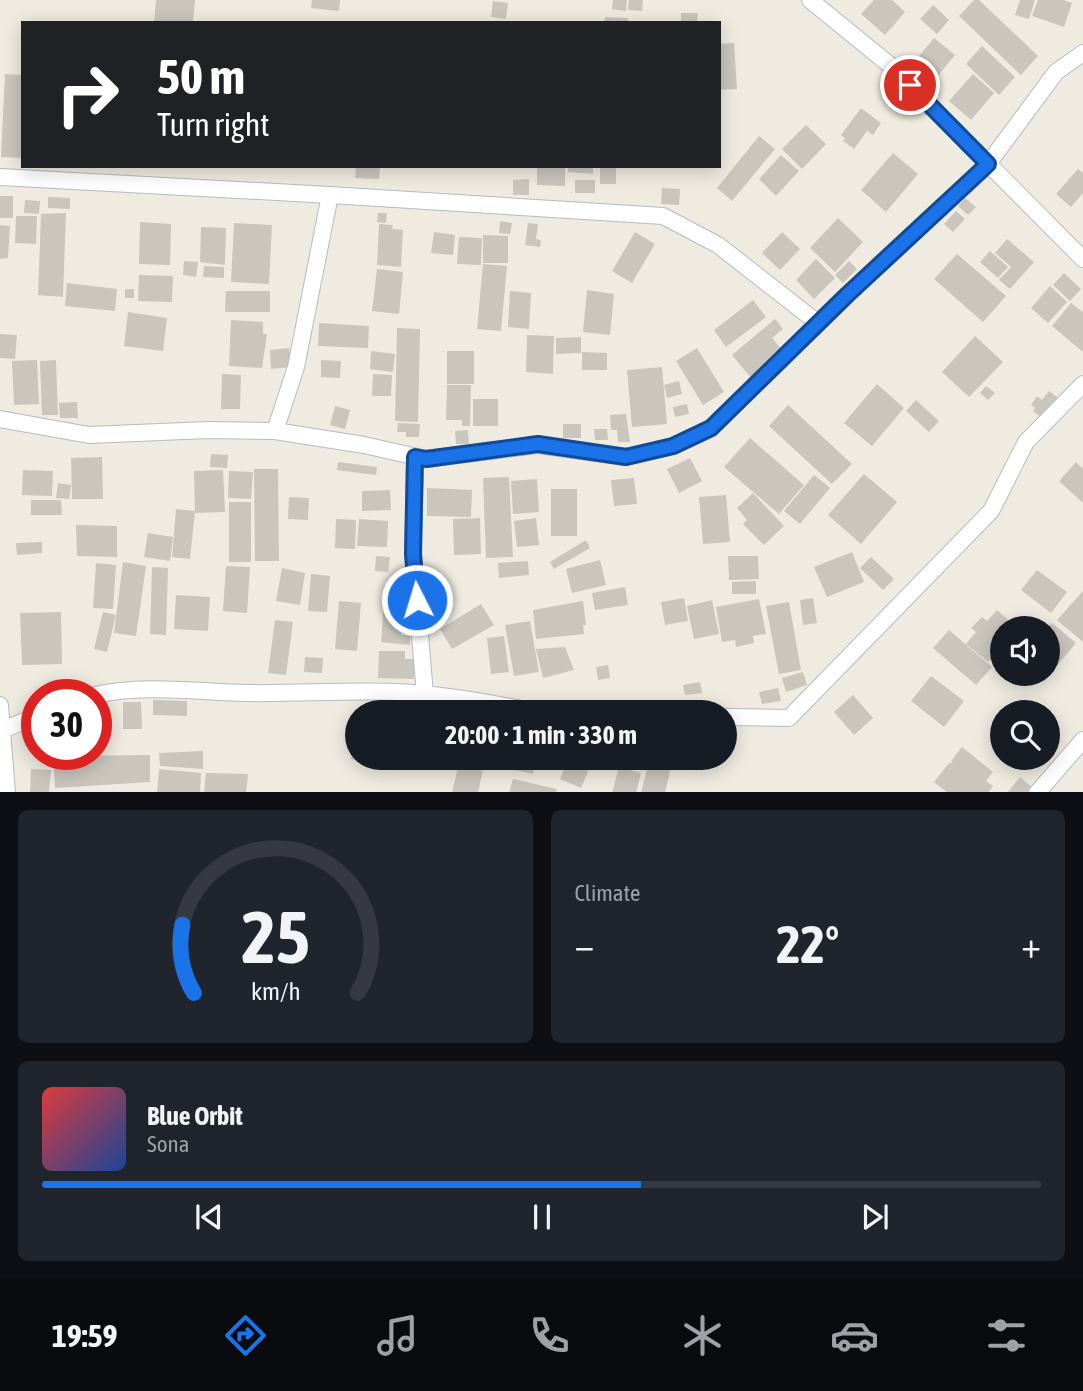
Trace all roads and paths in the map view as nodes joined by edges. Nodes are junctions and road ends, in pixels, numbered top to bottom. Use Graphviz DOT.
graph roads {
  1 [pos="810,0"];
  2 [pos="1083,53"];
  3 [pos="988,164"];
  4 [pos="0,177"];
  5 [pos="330,195"];
  6 [pos="1083,259"];
  7 [pos="818,323"];
  8 [pos="1083,384"];
  9 [pos="0,419"];
  10 [pos="275,431"];
  11 [pos="415,457"];
  12 [pos="112,691"];
  13 [pos="425,694"];
  14 [pos="463,700"];
  15 [pos="0,705"];
  16 [pos="737,717"];
  17 [pos="21,722"];
  18 [pos="2,730"];
  19 [pos="1083,740"];
  20 [pos="7,792"];
  21 [pos="1038,792"];
  1 -- 3 [label="street"];
  2 -- 3 [label="street"];
  3 -- 6 [label="street"];
  3 -- 7 [label="street"];
  4 -- 5 [label="street"];
  5 -- 7 [label="street"];
  5 -- 10 [label="street"];
  7 -- 11 [label="street"];
  8 -- 16 [label="street"];
  9 -- 10 [label="street"];
  10 -- 11 [label="street"];
  11 -- 13 [label="street"];
  12 -- 13 [label="street"];
  13 -- 14 [label="street"];
  15 -- 18 [label="street"];
  17 -- 18 [label="street"];
  18 -- 20 [label="street"];
  19 -- 21 [label="street"];
}
